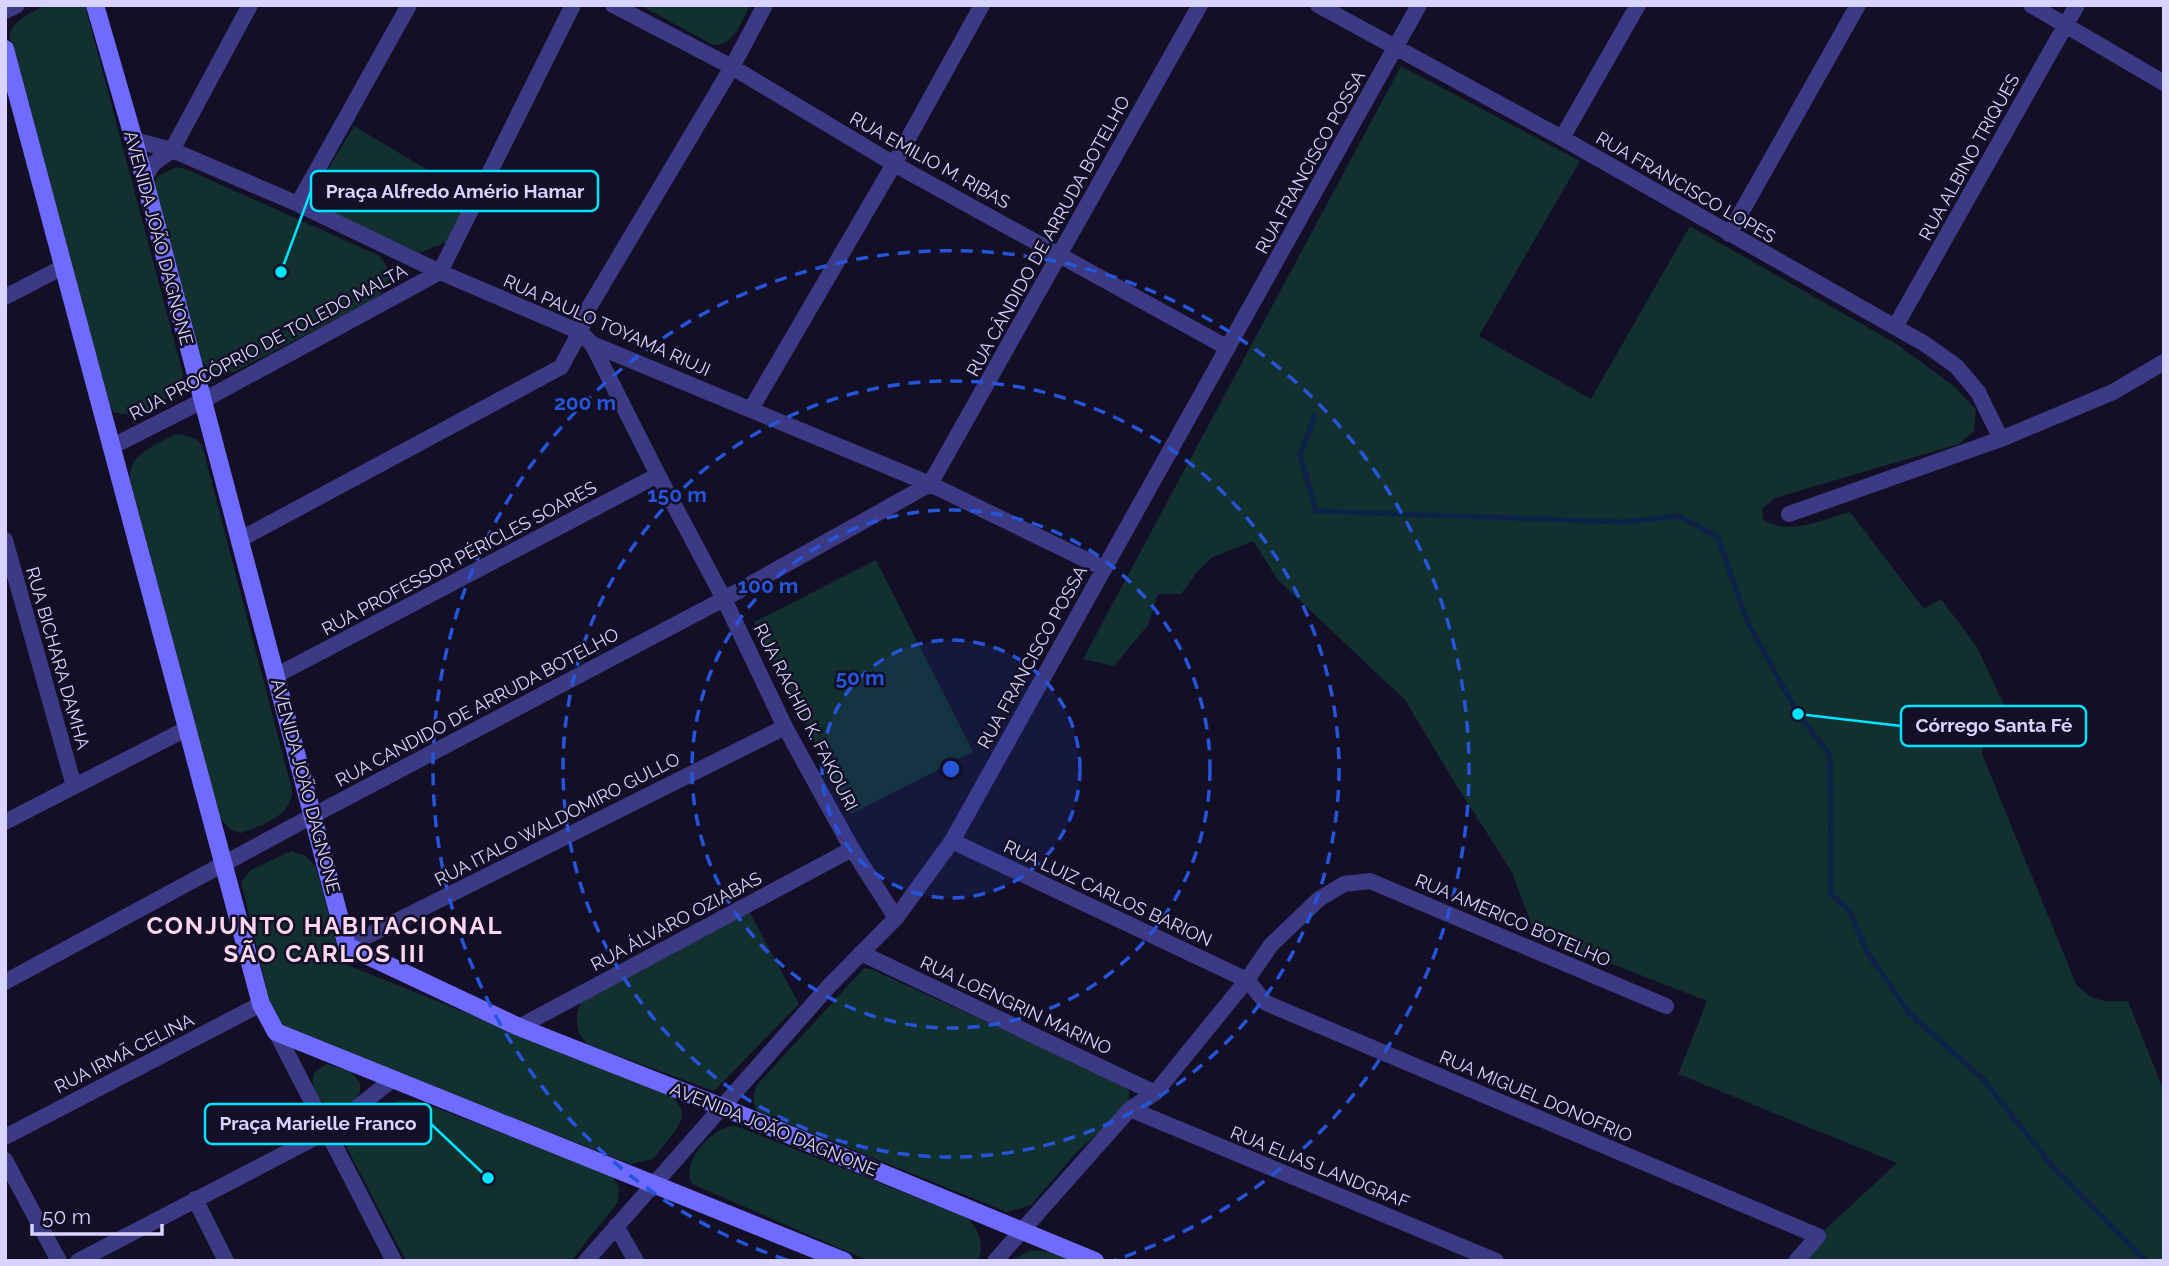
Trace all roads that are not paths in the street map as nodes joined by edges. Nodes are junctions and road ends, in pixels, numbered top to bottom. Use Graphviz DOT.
graph roads {
  1 [pos="17,5"];
  2 [pos="95,5"];
  3 [pos="104,5"];
  4 [pos="250,5"];
  5 [pos="409,5"];
  6 [pos="573,5"];
  7 [pos="613,5"];
  8 [pos="765,5"];
  9 [pos="982,5"];
  10 [pos="1200,5"];
  11 [pos="1318,5"];
  12 [pos="1419,5"];
  13 [pos="1638,5"];
  14 [pos="1858,5"];
  15 [pos="2031,5"];
  16 [pos="2077,5"];
  17 [pos="5,11"];
  18 [pos="2066,25"];
  19 [pos="103,32"];
  20 [pos="5,49"];
  21 [pos="1395,49"];
  22 [pos="732,66"];
  23 [pos="2164,83"];
  24 [pos="1562,138"];
  25 [pos="134,139"];
  26 [pos="172,150"];
  27 [pos="894,164"];
  28 [pos="144,178"];
  29 [pos="298,204"];
  30 [pos="1729,234"];
  31 [pos="1061,254"];
  32 [pos="63,267"];
  33 [pos="440,272"];
  34 [pos="5,297"];
  35 [pos="1895,327"];
  36 [pos="580,332"];
  37 [pos="592,344"];
  38 [pos="1228,348"];
  39 [pos="2164,362"];
  40 [pos="202,401"];
  41 [pos="751,409"];
  42 [pos="2001,439"];
  43 [pos="113,446"];
  44 [pos="658,475"];
  45 [pos="930,484"];
  46 [pos="1789,514"];
  47 [pos="5,540"];
  48 [pos="239,540"];
  49 [pos="1104,568"];
  50 [pos="724,599"];
  51 [pos="277,675"];
  52 [pos="785,727"];
  53 [pos="186,729"];
  54 [pos="74,786"];
  55 [pos="314,815"];
  56 [pos="5,822"];
  57 [pos="952,841"];
  58 [pos="852,849"];
  59 [pos="225,865"];
  60 [pos="895,918"];
  61 [pos="347,946"];
  62 [pos="861,953"];
  63 [pos="1247,979"];
  64 [pos="5,982"];
  65 [pos="261,1004"];
  66 [pos="1666,1006"];
  67 [pos="519,1027"];
  68 [pos="276,1032"];
  69 [pos="392,1080"];
  70 [pos="1155,1093"];
  71 [pos="722,1107"];
  72 [pos="1130,1109"];
  73 [pos="326,1132"];
  74 [pos="5,1137"];
  75 [pos="5,1160"];
  76 [pos="656,1183"];
  77 [pos="195,1199"];
  78 [pos="616,1226"];
  79 [pos="1021,1230"];
  80 [pos="59,1261"];
  81 [pos="78,1261"];
  82 [pos="226,1261"];
  83 [pos="394,1261"];
  84 [pos="586,1261"];
  85 [pos="636,1261"];
  86 [pos="844,1261"];
  87 [pos="995,1261"];
  88 [pos="1095,1261"];
  89 [pos="1496,1261"];
  90 [pos="1796,1261"];
  1 -- 17 [label="street"];
  2 -- 19 [label="street, AVENIDA JOÃO DAGNONE"];
  3 -- 19 [label="street"];
  4 -- 26 [label="street"];
  5 -- 29 [label="street"];
  6 -- 33 [label="street"];
  7 -- 22 [label="street, RUA EMILIO M. RIBAS"];
  8 -- 22 [label="street"];
  9 -- 27 [label="street"];
  10 -- 31 [label="street, RUA CÂNDIDO DE ARRUDA BOTELHO"];
  11 -- 21 [label="street, RUA FRANCISCO LOPES"];
  12 -- 21 [label="street, RUA FRANCISCO POSSA"];
  13 -- 24 [label="street"];
  14 -- 30 [label="street"];
  15 -- 18 [label="street"];
  16 -- 18 [label="street, RUA ALBINO TRIQUES"];
  18 -- 23 [label="street"];
  18 -- 35 [label="street, RUA ALBINO TRIQUES"];
  19 -- 25 [label="street, AVENIDA JOÃO DAGNONE"];
  20 -- 32 [label="street"];
  21 -- 24 [label="street, RUA FRANCISCO LOPES"];
  21 -- 38 [label="street, RUA FRANCISCO POSSA"];
  22 -- 27 [label="street, RUA EMILIO M. RIBAS"];
  22 -- 36 [label="street"];
  24 -- 30 [label="street, RUA FRANCISCO LOPES"];
  25 -- 26 [label="street, RUA PAULO TOYAMA RIUJI"];
  25 -- 28 [label="street, AVENIDA JOÃO DAGNONE"];
  26 -- 28 [label="street"];
  26 -- 29 [label="street, RUA PAULO TOYAMA RIUJI"];
  27 -- 31 [label="street, RUA EMILIO M. RIBAS"];
  27 -- 41 [label="street"];
  28 -- 40 [label="street, AVENIDA JOÃO DAGNONE"];
  29 -- 33 [label="street, RUA PAULO TOYAMA RIUJI"];
  30 -- 35 [label="street, RUA FRANCISCO LOPES"];
  31 -- 38 [label="street, RUA EMILIO M. RIBAS"];
  31 -- 45 [label="street, RUA CÂNDIDO DE ARRUDA BOTELHO"];
  32 -- 34 [label="street"];
  32 -- 43 [label="street"];
  33 -- 36 [label="street, RUA PAULO TOYAMA RIUJI"];
  33 -- 40 [label="street, RUA PROCÓPRIO DE TOLEDO MALTA"];
  35 -- 42 [label="street, RUA FRANCISCO LOPES"];
  36 -- 37 [label="street, RUA PAULO TOYAMA RIUJI"];
  36 -- 48 [label="street"];
  37 -- 41 [label="street, RUA PAULO TOYAMA RIUJI"];
  37 -- 44 [label="street, RUA RACHID K. FAKOURI"];
  38 -- 49 [label="street, RUA FRANCISCO POSSA"];
  39 -- 42 [label="street"];
  40 -- 43 [label="street, RUA PROCÓPRIO DE TOLEDO MALTA"];
  40 -- 48 [label="street, AVENIDA JOÃO DAGNONE"];
  41 -- 45 [label="street, RUA PAULO TOYAMA RIUJI"];
  42 -- 46 [label="street"];
  43 -- 53 [label="street"];
  44 -- 50 [label="street, RUA RACHID K. FAKOURI"];
  44 -- 51 [label="street, RUA PROFESSOR PÉRICLES SOARES"];
  45 -- 49 [label="street, RUA PAULO TOYAMA RIUJI"];
  45 -- 50 [label="street, RUA CANDIDO DE ARRUDA BOTELHO"];
  47 -- 54 [label="street, RUA BICHARA DAMHA"];
  48 -- 51 [label="street, AVENIDA JOÃO DAGNONE"];
  49 -- 57 [label="street, RUA FRANCISCO POSSA"];
  50 -- 52 [label="street, RUA RACHID K. FAKOURI"];
  50 -- 55 [label="street, RUA CANDIDO DE ARRUDA BOTELHO"];
  51 -- 55 [label="street, AVENIDA JOÃO DAGNONE"];
  52 -- 58 [label="street, RUA RACHID K. FAKOURI"];
  52 -- 61 [label="street, RUA ITALO WALDOMIRO GULLO"];
  53 -- 54 [label="street"];
  53 -- 59 [label="street"];
  54 -- 56 [label="street"];
  55 -- 59 [label="street, RUA CANDIDO DE ARRUDA BOTELHO"];
  55 -- 61 [label="street, AVENIDA JOÃO DAGNONE"];
  57 -- 60 [label="street, RUA FRANCISCO POSSA"];
  57 -- 63 [label="street, RUA LUIZ CARLOS BARION"];
  58 -- 60 [label="street, RUA RACHID K. FAKOURI"];
  58 -- 67 [label="street, RUA ÁLVARO OZIABAS"];
  59 -- 64 [label="street, RUA CANDIDO DE ARRUDA BOTELHO"];
  59 -- 65 [label="street"];
  60 -- 62 [label="street, RUA FRANCISCO POSSA"];
  61 -- 67 [label="street, AVENIDA JOÃO DAGNONE"];
  62 -- 70 [label="street, RUA LOENGRIN MARINO"];
  62 -- 71 [label="street, RUA FRANCISCO POSSA"];
  63 -- 66 [label="street, RUA AMERICO BOTELHO"];
  63 -- 70 [label="street"];
  63 -- 90 [label="street, RUA MIGUEL DONOFRIO"];
  65 -- 68 [label="street"];
  65 -- 74 [label="street, RUA IRMÃ CELINA"];
  67 -- 71 [label="street, AVENIDA JOÃO DAGNONE"];
  68 -- 69 [label="street"];
  68 -- 73 [label="street"];
  69 -- 73 [label="street"];
  69 -- 76 [label="street"];
  70 -- 72 [label="street"];
  71 -- 76 [label="street, RUA FRANCISCO POSSA"];
  71 -- 79 [label="street, AVENIDA JOÃO DAGNONE"];
  72 -- 79 [label="street"];
  72 -- 89 [label="street, RUA ELIAS LANDGRAF"];
  73 -- 77 [label="street"];
  73 -- 83 [label="street"];
  75 -- 80 [label="street"];
  76 -- 78 [label="street, RUA FRANCISCO POSSA"];
  76 -- 86 [label="street"];
  77 -- 81 [label="street"];
  77 -- 82 [label="street"];
  78 -- 84 [label="street, RUA FRANCISCO POSSA"];
  78 -- 85 [label="street"];
  79 -- 87 [label="street"];
  79 -- 88 [label="street, AVENIDA JOÃO DAGNONE"];
}
